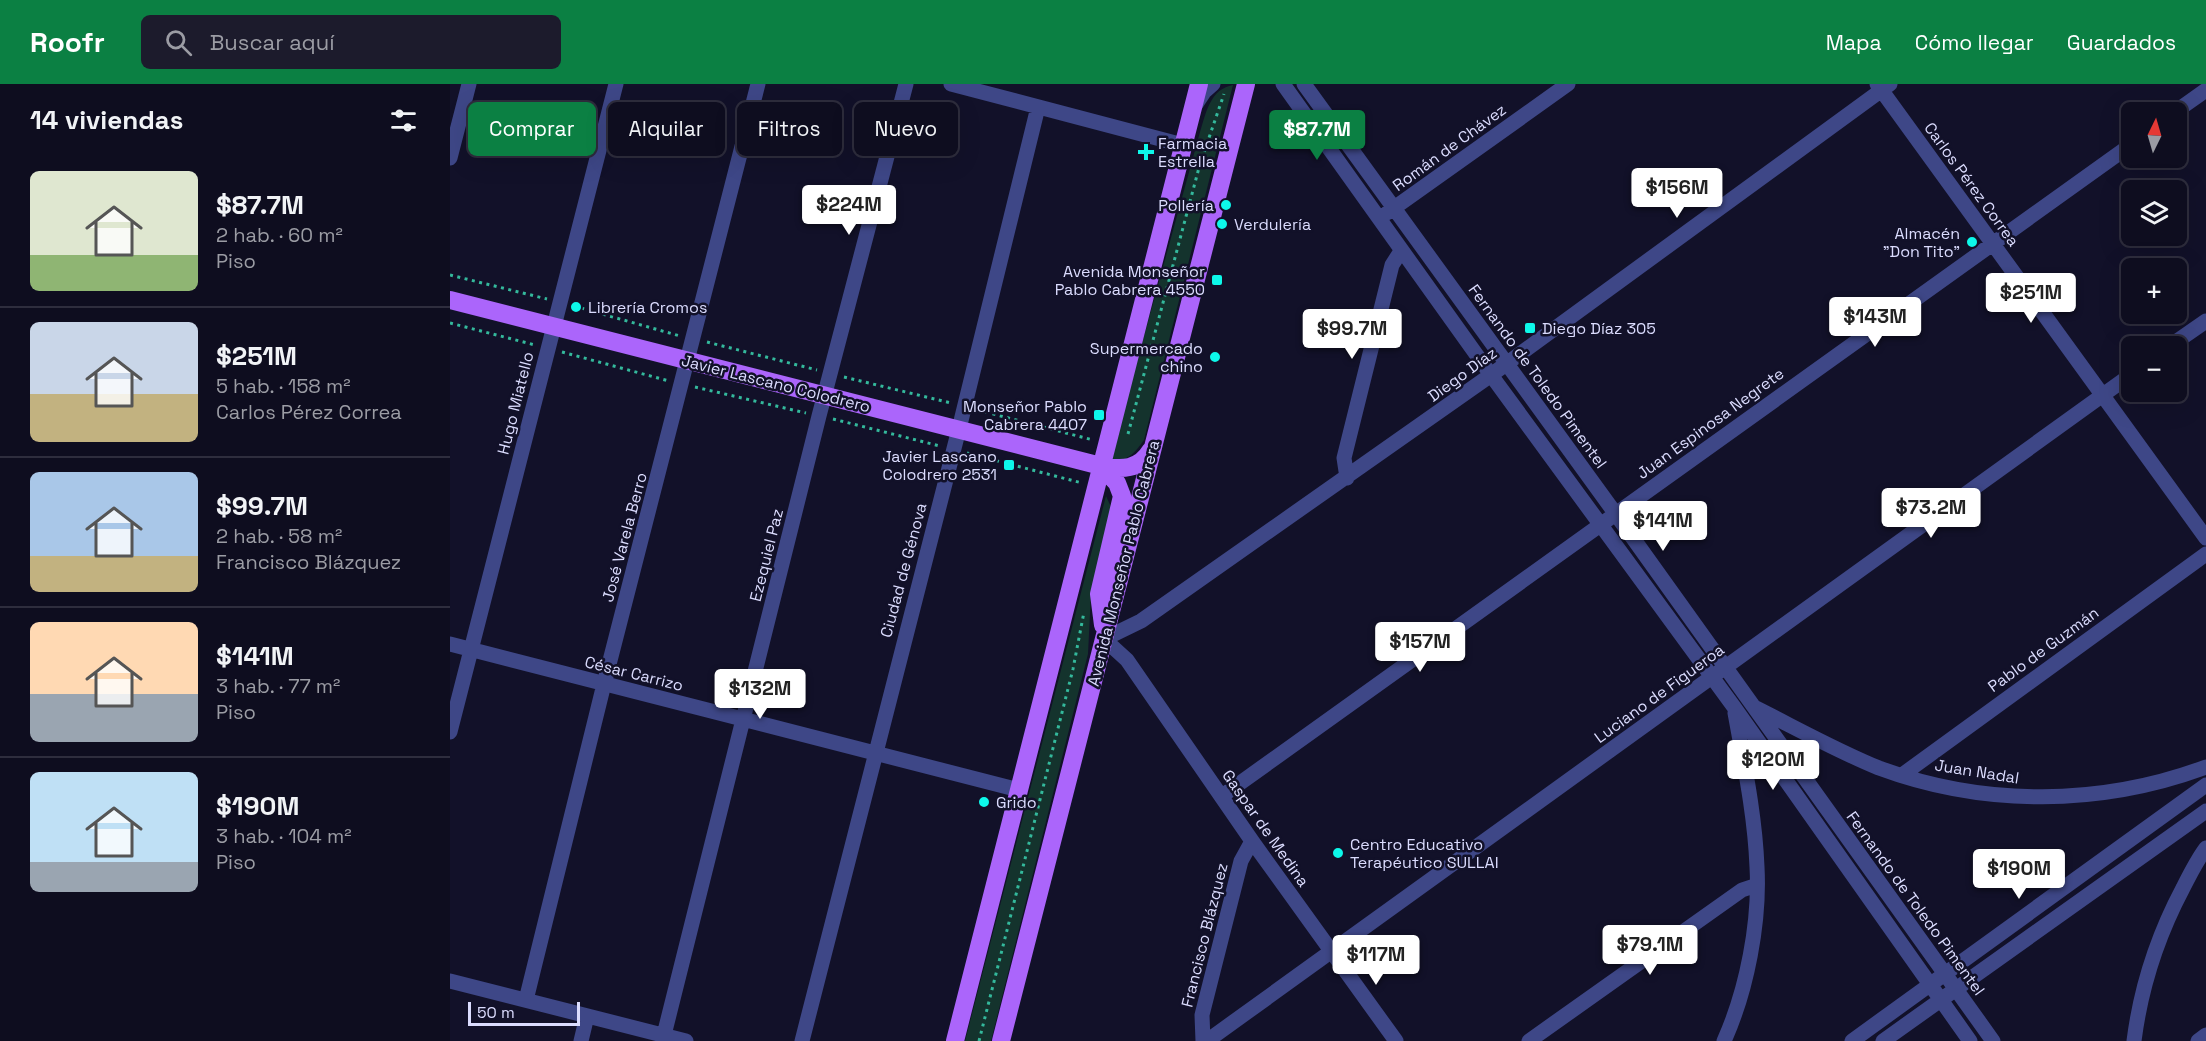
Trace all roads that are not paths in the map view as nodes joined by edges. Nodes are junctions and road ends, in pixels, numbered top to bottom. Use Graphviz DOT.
graph roads {
  1 [pos="469,84"];
  2 [pos="616,84"];
  3 [pos="758,84"];
  4 [pos="906,84"];
  5 [pos="951,84"];
  6 [pos="1199,84"];
  7 [pos="1213,84"];
  8 [pos="1282,84"];
  9 [pos="1305,84"];
  10 [pos="1568,84"];
  11 [pos="1883,86"];
  12 [pos="1247,88"];
  13 [pos="2206,90"];
  14 [pos="2187,103"];
  15 [pos="1038,107"];
  16 [pos="1192,109"];
  17 [pos="1183,145"];
  18 [pos="2121,152"];
  19 [pos="450,158"];
  20 [pos="1394,208"];
  21 [pos="1379,218"];
  22 [pos="1994,243"];
  23 [pos="1401,251"];
  24 [pos="450,300"];
  25 [pos="2206,321"];
  26 [pos="553,326"];
  27 [pos="2184,336"];
  28 [pos="688,360"];
  29 [pos="1506,364"];
  30 [pos="1491,375"];
  31 [pos="2121,381"];
  32 [pos="2101,395"];
  33 [pos="824,396"];
  34 [pos="958,429"];
  35 [pos="1153,446"];
  36 [pos="1101,466"];
  37 [pos="1347,478"];
  38 [pos="1615,513"];
  39 [pos="1600,524"];
  40 [pos="2206,538"];
  41 [pos="2206,554"];
  42 [pos="1104,639"];
  43 [pos="450,644"];
  44 [pos="471,649"];
  45 [pos="1726,667"];
  46 [pos="1711,677"];
  47 [pos="604,684"];
  48 [pos="1734,707"];
  49 [pos="1754,707"];
  50 [pos="744,719"];
  51 [pos="450,732"];
  52 [pos="874,753"];
  53 [pos="2206,767"];
  54 [pos="1902,775"];
  55 [pos="2206,785"];
  56 [pos="1019,790"];
  57 [pos="1222,796"];
  58 [pos="2206,811"];
  59 [pos="1252,841"];
  60 [pos="2206,848"];
  61 [pos="1757,885"];
  62 [pos="1330,950"];
  63 [pos="1945,974"];
  64 [pos="450,981"];
  65 [pos="1930,984"];
  66 [pos="1954,988"];
  67 [pos="1940,999"];
  68 [pos="526,1000"];
  69 [pos="587,1016"];
  70 [pos="664,1035"];
  71 [pos="2206,1035"];
  72 [pos="581,1041"];
  73 [pos="686,1041"];
  74 [pos="802,1041"];
  75 [pos="955,1041"];
  76 [pos="1001,1041"];
  77 [pos="1205,1041"];
  78 [pos="1396,1041"];
  79 [pos="1529,1041"];
  80 [pos="1724,1041"];
  81 [pos="1852,1041"];
  82 [pos="1883,1041"];
  83 [pos="1970,1041"];
  84 [pos="1993,1041"];
  85 [pos="2134,1041"];
  86 [pos="2198,1041"];
  1 -- 19 [label="street"];
  2 -- 26 [label="street, Hugo Miatello"];
  3 -- 28 [label="street, José Varela Berro"];
  4 -- 33 [label="street, Ezequiel Paz"];
  5 -- 15 [label="street"];
  6 -- 16 [label="main road"];
  7 -- 16 [label="street"];
  8 -- 21 [label="street, Fernando de Toledo Pimentel"];
  9 -- 20 [label="street, Fernando de Toledo Pimentel"];
  10 -- 20 [label="street, Román de Chávez"];
  11 -- 22 [label="street, Carlos Pérez Correa"];
  11 -- 29 [label="street, Diego Díaz"];
  12 -- 35 [label="main road, Avenida Monseñor Pablo Cabrera"];
  13 -- 14 [label="street"];
  15 -- 17 [label="street"];
  15 -- 34 [label="street, Ciudad de Génova"];
  16 -- 17 [label="main road"];
  17 -- 36 [label="main road"];
  18 -- 22 [label="street, Juan Espinosa Negrete"];
  20 -- 21 [label="street, Román de Chávez"];
  20 -- 29 [label="street, Fernando de Toledo Pimentel"];
  21 -- 23 [label="street, Fernando de Toledo Pimentel"];
  22 -- 32 [label="street, Carlos Pérez Correa"];
  22 -- 38 [label="street, Juan Espinosa Negrete"];
  23 -- 30 [label="street, Fernando de Toledo Pimentel"];
  23 -- 37 [label="street"];
  24 -- 26 [label="main road, Javier Lascano Colodrero"];
  25 -- 27 [label="street"];
  26 -- 28 [label="main road, Javier Lascano Colodrero"];
  26 -- 44 [label="street, Hugo Miatello"];
  28 -- 33 [label="main road, Javier Lascano Colodrero"];
  28 -- 47 [label="street, José Varela Berro"];
  29 -- 30 [label="street, Diego Díaz"];
  29 -- 38 [label="street, Fernando de Toledo Pimentel"];
  30 -- 37 [label="street, Diego Díaz"];
  30 -- 39 [label="street, Fernando de Toledo Pimentel"];
  31 -- 32 [label="street, Luciano de Figueroa"];
  32 -- 40 [label="street, Carlos Pérez Correa"];
  32 -- 45 [label="street, Luciano de Figueroa"];
  33 -- 34 [label="main road, Javier Lascano Colodrero"];
  33 -- 50 [label="street, Ezequiel Paz"];
  34 -- 36 [label="main road, Javier Lascano Colodrero"];
  34 -- 52 [label="street, Ciudad de Génova"];
  35 -- 36 [label="main road, Javier Lascano Colodrero"];
  35 -- 42 [label="main road, Avenida Monseñor Pablo Cabrera"];
  36 -- 42 [label="main road"];
  36 -- 56 [label="main road"];
  37 -- 42 [label="street, Diego Díaz"];
  38 -- 39 [label="street, Juan Espinosa Negrete"];
  38 -- 45 [label="street, Fernando de Toledo Pimentel"];
  39 -- 46 [label="street, Fernando de Toledo Pimentel"];
  39 -- 57 [label="street, Juan Espinosa Negrete"];
  41 -- 54 [label="street, Pablo de Guzmán"];
  42 -- 57 [label="street, Gaspar de Medina"];
  42 -- 76 [label="main road, Avenida Monseñor Pablo Cabrera"];
  43 -- 44 [label="street, César Carrizo"];
  44 -- 47 [label="street, César Carrizo"];
  44 -- 51 [label="street, Hugo Miatello"];
  45 -- 46 [label="street, Luciano de Figueroa"];
  45 -- 49 [label="street, Fernando de Toledo Pimentel"];
  46 -- 48 [label="street, Fernando de Toledo Pimentel"];
  46 -- 62 [label="street, Luciano de Figueroa"];
  47 -- 50 [label="street, César Carrizo"];
  47 -- 68 [label="street, José Varela Berro"];
  48 -- 61 [label="street"];
  48 -- 65 [label="street, Fernando de Toledo Pimentel"];
  49 -- 54 [label="street, Juan Nadal"];
  49 -- 63 [label="street, Fernando de Toledo Pimentel"];
  50 -- 52 [label="street, César Carrizo"];
  50 -- 70 [label="street, Ezequiel Paz"];
  52 -- 56 [label="street, César Carrizo"];
  52 -- 74 [label="street, Ciudad de Génova"];
  53 -- 54 [label="street, Juan Nadal"];
  55 -- 63 [label="street"];
  56 -- 75 [label="main road"];
  57 -- 59 [label="street, Gaspar de Medina"];
  58 -- 66 [label="street"];
  59 -- 62 [label="street, Gaspar de Medina"];
  59 -- 77 [label="street, Francisco Blázquez"];
  60 -- 85 [label="street"];
  61 -- 79 [label="street"];
  61 -- 80 [label="street"];
  62 -- 77 [label="street, Luciano de Figueroa"];
  62 -- 78 [label="street, Gaspar de Medina"];
  63 -- 65 [label="street"];
  63 -- 66 [label="street, Fernando de Toledo Pimentel"];
  64 -- 68 [label="street"];
  65 -- 67 [label="street, Fernando de Toledo Pimentel"];
  65 -- 81 [label="street"];
  66 -- 67 [label="street"];
  66 -- 84 [label="street, Fernando de Toledo Pimentel"];
  67 -- 82 [label="street"];
  67 -- 83 [label="street, Fernando de Toledo Pimentel"];
  68 -- 69 [label="street"];
  69 -- 70 [label="street"];
  69 -- 72 [label="street"];
  70 -- 73 [label="street"];
  71 -- 86 [label="street"];
}
